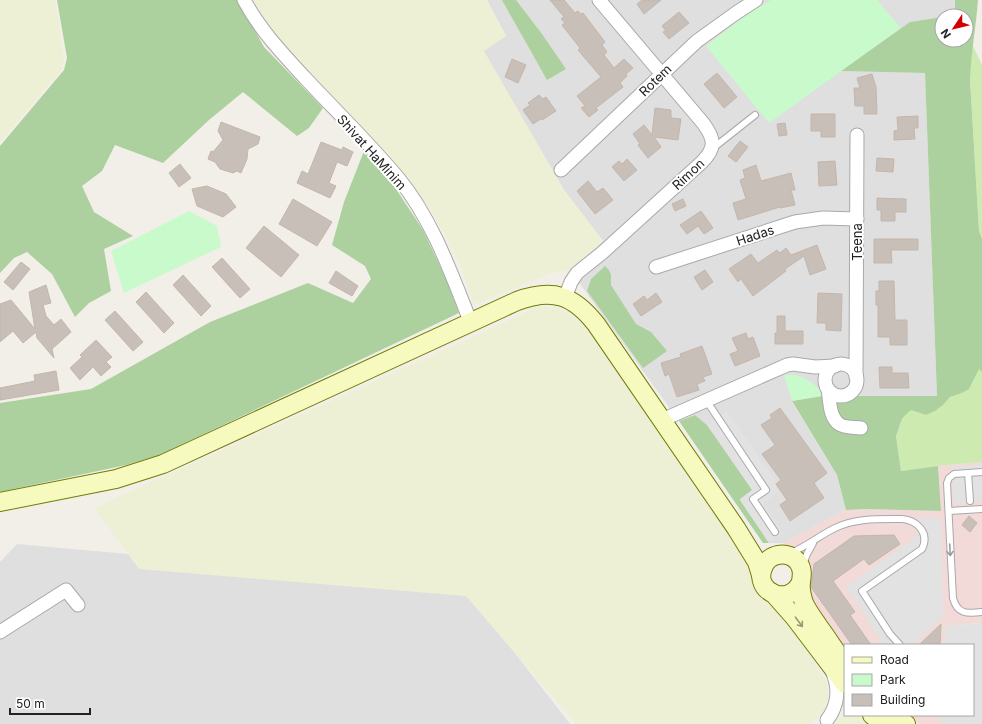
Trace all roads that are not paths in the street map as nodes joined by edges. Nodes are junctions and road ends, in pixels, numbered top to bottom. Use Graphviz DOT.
graph roads {
  1 [pos="244,0"];
  2 [pos="599,0"];
  3 [pos="756,0"];
  4 [pos="662,74"];
  5 [pos="755,115"];
  6 [pos="857,135"];
  7 [pos="711,150"];
  8 [pos="561,170"];
  9 [pos="857,219"];
  10 [pos="656,267"];
  11 [pos="565,298"];
  12 [pos="471,322"];
  13 [pos="856,349"];
  14 [pos="838,365"];
  15 [pos="802,366"];
  16 [pos="856,377"];
  17 [pos="827,388"];
  18 [pos="706,400"];
  19 [pos="662,420"];
  20 [pos="861,428"];
  21 [pos="982,472"];
  22 [pos="968,473"];
  23 [pos="970,501"];
  24 [pos="0,502"];
  25 [pos="982,509"];
  26 [pos="948,512"];
  27 [pos="736,528"];
  28 [pos="775,532"];
  29 [pos="815,540"];
  30 [pos="778,555"];
  31 [pos="761,575"];
  32 [pos="802,579"];
  33 [pos="773,593"];
  34 [pos="78,605"];
  35 [pos="982,612"];
  36 [pos="0,632"];
  37 [pos="899,644"];
  38 [pos="837,664"];
  39 [pos="844,682"];
  40 [pos="844,709"];
  41 [pos="873,716"];
  42 [pos="892,716"];
  43 [pos="824,722"];
  44 [pos="884,724"];
  45 [pos="906,724"];
  1 -- 12 [label="street, Shivat HaMinim"];
  2 -- 4 [label="street, Rimon"];
  3 -- 4 [label="street, Rotem"];
  4 -- 7 [label="street, Rimon"];
  4 -- 8 [label="street, Rotem"];
  5 -- 7 [label="lane"];
  6 -- 9 [label="street, Teena"];
  7 -- 11 [label="street, Rimon"];
  9 -- 10 [label="street, Hadas"];
  9 -- 13 [label="street, Teena"];
  11 -- 12 [label="main road"];
  11 -- 19 [label="main road"];
  12 -- 24 [label="main road"];
  13 -- 14 [label="street"];
  13 -- 16 [label="street, Teena"];
  14 -- 15 [label="street"];
  14 -- 16 [label="street"];
  14 -- 17 [label="street"];
  15 -- 17 [label="street"];
  15 -- 18 [label="street"];
  16 -- 17 [label="street"];
  17 -- 20 [label="street"];
  18 -- 19 [label="street"];
  18 -- 28 [label="lane"];
  19 -- 27 [label="main road"];
  21 -- 22 [label="lane"];
  22 -- 23 [label="lane"];
  22 -- 26 [label="lane"];
  25 -- 26 [label="lane"];
  26 -- 35 [label="lane, one-way"];
  27 -- 30 [label="main road"];
  27 -- 31 [label="main road"];
  29 -- 30 [label="lane"];
  29 -- 32 [label="lane"];
  29 -- 37 [label="lane"];
  30 -- 31 [label="main road"];
  30 -- 32 [label="main road"];
  31 -- 33 [label="main road"];
  32 -- 33 [label="main road"];
  32 -- 38 [label="main road"];
  33 -- 38 [label="main road, one-way"];
  34 -- 36 [label="street"];
  38 -- 39 [label="main road"];
  38 -- 43 [label="street"];
  40 -- 43 [label="street"];
  41 -- 44 [label="main road"];
  42 -- 45 [label="main road"];
}
